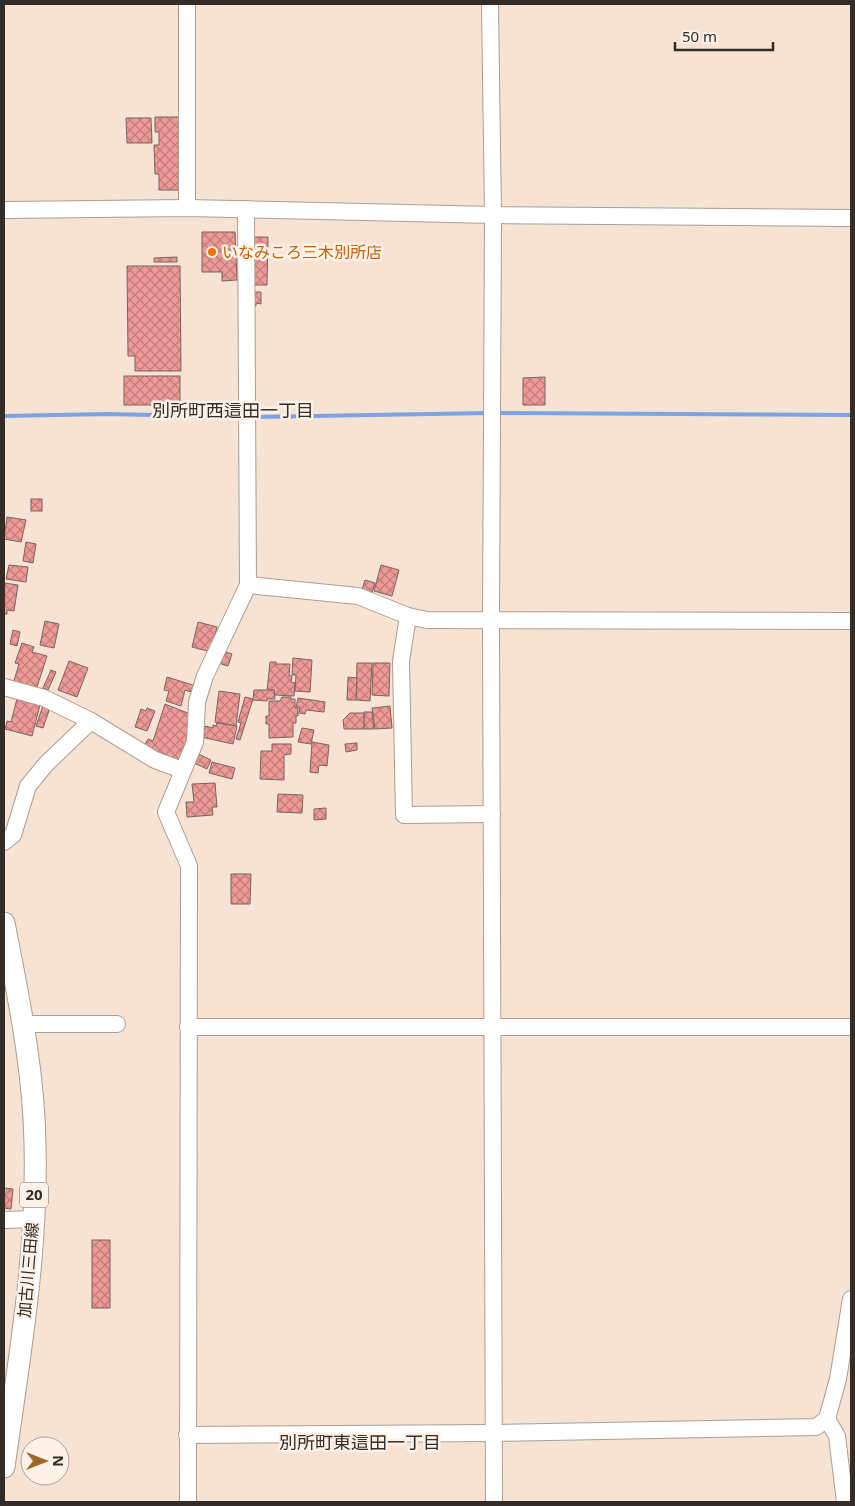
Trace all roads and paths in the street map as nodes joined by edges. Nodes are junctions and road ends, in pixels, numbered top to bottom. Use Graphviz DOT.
graph roads {
  1 [pos="186,4"];
  2 [pos="490,4"];
  3 [pos="186,208"];
  4 [pos="246,209"];
  5 [pos="4,210"];
  6 [pos="493,215"];
  7 [pos="851,218"];
  8 [pos="248,585"];
  9 [pos="408,616"];
  10 [pos="492,621"];
  11 [pos="851,621"];
  12 [pos="4,687"];
  13 [pos="91,721"];
  14 [pos="182,770"];
  15 [pos="492,814"];
  16 [pos="4,842"];
  17 [pos="4,923"];
  18 [pos="22,1024"];
  19 [pos="117,1024"];
  20 [pos="188,1027"];
  21 [pos="851,1027"];
  22 [pos="493,1028"];
  23 [pos="34,1219"];
  24 [pos="4,1220"];
  25 [pos="851,1299"];
  26 [pos="827,1420"];
  27 [pos="494,1433"];
  28 [pos="6,1435"];
  29 [pos="187,1435"];
  30 [pos="4,1467"];
  31 [pos="188,1502"];
  32 [pos="494,1502"];
  33 [pos="845,1502"];
  1 -- 3 [label="street"];
  2 -- 6 [label="street"];
  3 -- 4 [label="street"];
  3 -- 5 [label="street"];
  4 -- 6 [label="street"];
  4 -- 8 [label="street"];
  6 -- 7 [label="street"];
  6 -- 10 [label="street"];
  8 -- 9 [label="street"];
  8 -- 14 [label="street"];
  9 -- 10 [label="street"];
  9 -- 15 [label="street"];
  10 -- 11 [label="street"];
  10 -- 15 [label="street"];
  12 -- 13 [label="street"];
  13 -- 14 [label="street"];
  13 -- 16 [label="street"];
  14 -- 20 [label="street"];
  15 -- 22 [label="street"];
  17 -- 18 [label="main road, 加古川三田線 / 20"];
  18 -- 19 [label="street"];
  18 -- 23 [label="main road, 加古川三田線 / 20"];
  20 -- 22 [label="street"];
  20 -- 29 [label="street"];
  21 -- 22 [label="street"];
  22 -- 27 [label="street"];
  23 -- 24 [label="street"];
  23 -- 28 [label="main road, 加古川三田線 / 20"];
  25 -- 26 [label="street"];
  26 -- 27 [label="street"];
  26 -- 33 [label="street"];
  27 -- 29 [label="street"];
  27 -- 32 [label="street"];
  28 -- 30 [label="main road, 加古川三田線 / 20"];
  29 -- 31 [label="street"];
}
